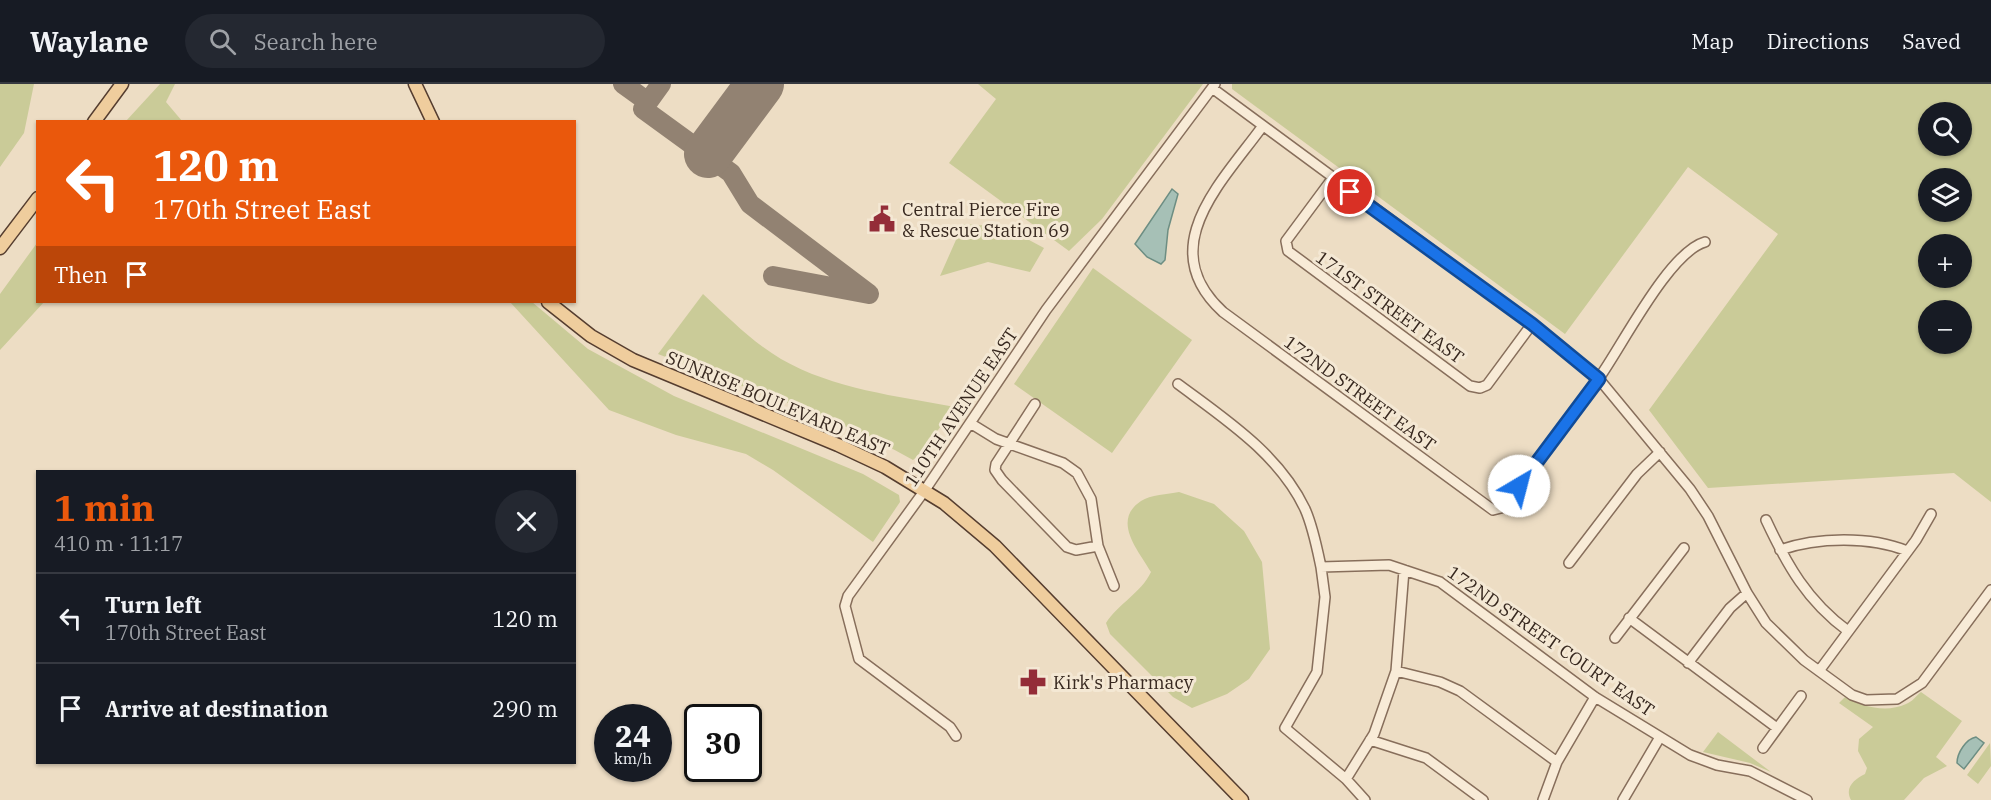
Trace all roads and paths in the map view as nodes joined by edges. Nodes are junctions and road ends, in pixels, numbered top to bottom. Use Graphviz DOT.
graph roads {
  1 [pos="122,84"];
  2 [pos="415,84"];
  3 [pos="1213,86"];
  4 [pos="95,120"];
  5 [pos="432,120"];
  6 [pos="1262,127"];
  7 [pos="1332,179"];
  8 [pos="36,201"];
  9 [pos="1705,242"];
  10 [pos="0,248"];
  11 [pos="549,303"];
  12 [pos="1532,324"];
  13 [pos="1599,379"];
  14 [pos="1178,384"];
  15 [pos="1035,404"];
  16 [pos="970,423"];
  17 [pos="1008,444"];
  18 [pos="1660,452"];
  19 [pos="925,490"];
  20 [pos="1931,514"];
  21 [pos="1766,520"];
  22 [pos="1098,546"];
  23 [pos="1684,548"];
  24 [pos="1780,550"];
  25 [pos="1907,551"];
  26 [pos="1569,563"];
  27 [pos="1322,567"];
  28 [pos="1404,570"];
  29 [pos="1114,586"];
  30 [pos="1991,590"];
  31 [pos="1747,593"];
  32 [pos="1629,618"];
  33 [pos="1848,631"];
  34 [pos="1615,638"];
  35 [pos="1688,663"];
  36 [pos="1396,671"];
  37 [pos="1819,671"];
  38 [pos="1801,696"];
  39 [pos="1595,697"];
  40 [pos="1777,729"];
  41 [pos="956,736"];
  42 [pos="1660,737"];
  43 [pos="1370,740"];
  44 [pos="1763,748"];
  45 [pos="1557,762"];
  46 [pos="1346,779"];
  47 [pos="1242,800"];
  48 [pos="1365,800"];
  49 [pos="1483,800"];
  50 [pos="1543,800"];
  51 [pos="1623,800"];
  52 [pos="1808,800"];
  1 -- 4 [label="main road"];
  2 -- 5 [label="main road"];
  3 -- 6 [label="street"];
  3 -- 16 [label="street, 110TH AVENUE EAST"];
  6 -- 7 [label="street"];
  6 -- 13 [label="street, 172ND STREET EAST"];
  7 -- 12 [label="street"];
  7 -- 12 [label="street, 171ST STREET EAST"];
  8 -- 10 [label="main road"];
  9 -- 13 [label="street"];
  11 -- 19 [label="main road, SUNRISE BOULEVARD EAST"];
  12 -- 13 [label="street"];
  13 -- 18 [label="street"];
  14 -- 27 [label="street"];
  15 -- 17 [label="street"];
  16 -- 17 [label="street"];
  16 -- 19 [label="street, 110TH AVENUE EAST"];
  17 -- 22 [label="street"];
  17 -- 22 [label="street"];
  18 -- 26 [label="street"];
  18 -- 31 [label="street"];
  19 -- 41 [label="street, 110TH AVENUE EAST"];
  19 -- 47 [label="main road, SUNRISE BOULEVARD EAST"];
  20 -- 25 [label="street"];
  21 -- 24 [label="street"];
  22 -- 29 [label="street"];
  23 -- 32 [label="street"];
  24 -- 25 [label="street"];
  24 -- 33 [label="street"];
  25 -- 33 [label="street"];
  27 -- 28 [label="street, 172ND STREET COURT EAST"];
  27 -- 46 [label="street"];
  28 -- 36 [label="street"];
  28 -- 39 [label="street, 172ND STREET COURT EAST"];
  30 -- 37 [label="street"];
  31 -- 35 [label="street"];
  31 -- 37 [label="street"];
  32 -- 34 [label="street"];
  32 -- 35 [label="street"];
  33 -- 37 [label="street"];
  35 -- 40 [label="street"];
  36 -- 43 [label="street"];
  36 -- 45 [label="street"];
  38 -- 40 [label="street"];
  39 -- 42 [label="street, 172ND STREET COURT EAST"];
  39 -- 45 [label="street"];
  40 -- 44 [label="street"];
  42 -- 51 [label="street"];
  42 -- 52 [label="street, 172ND STREET COURT EAST"];
  43 -- 46 [label="street"];
  43 -- 49 [label="street"];
  45 -- 50 [label="street"];
  46 -- 48 [label="street"];
}
